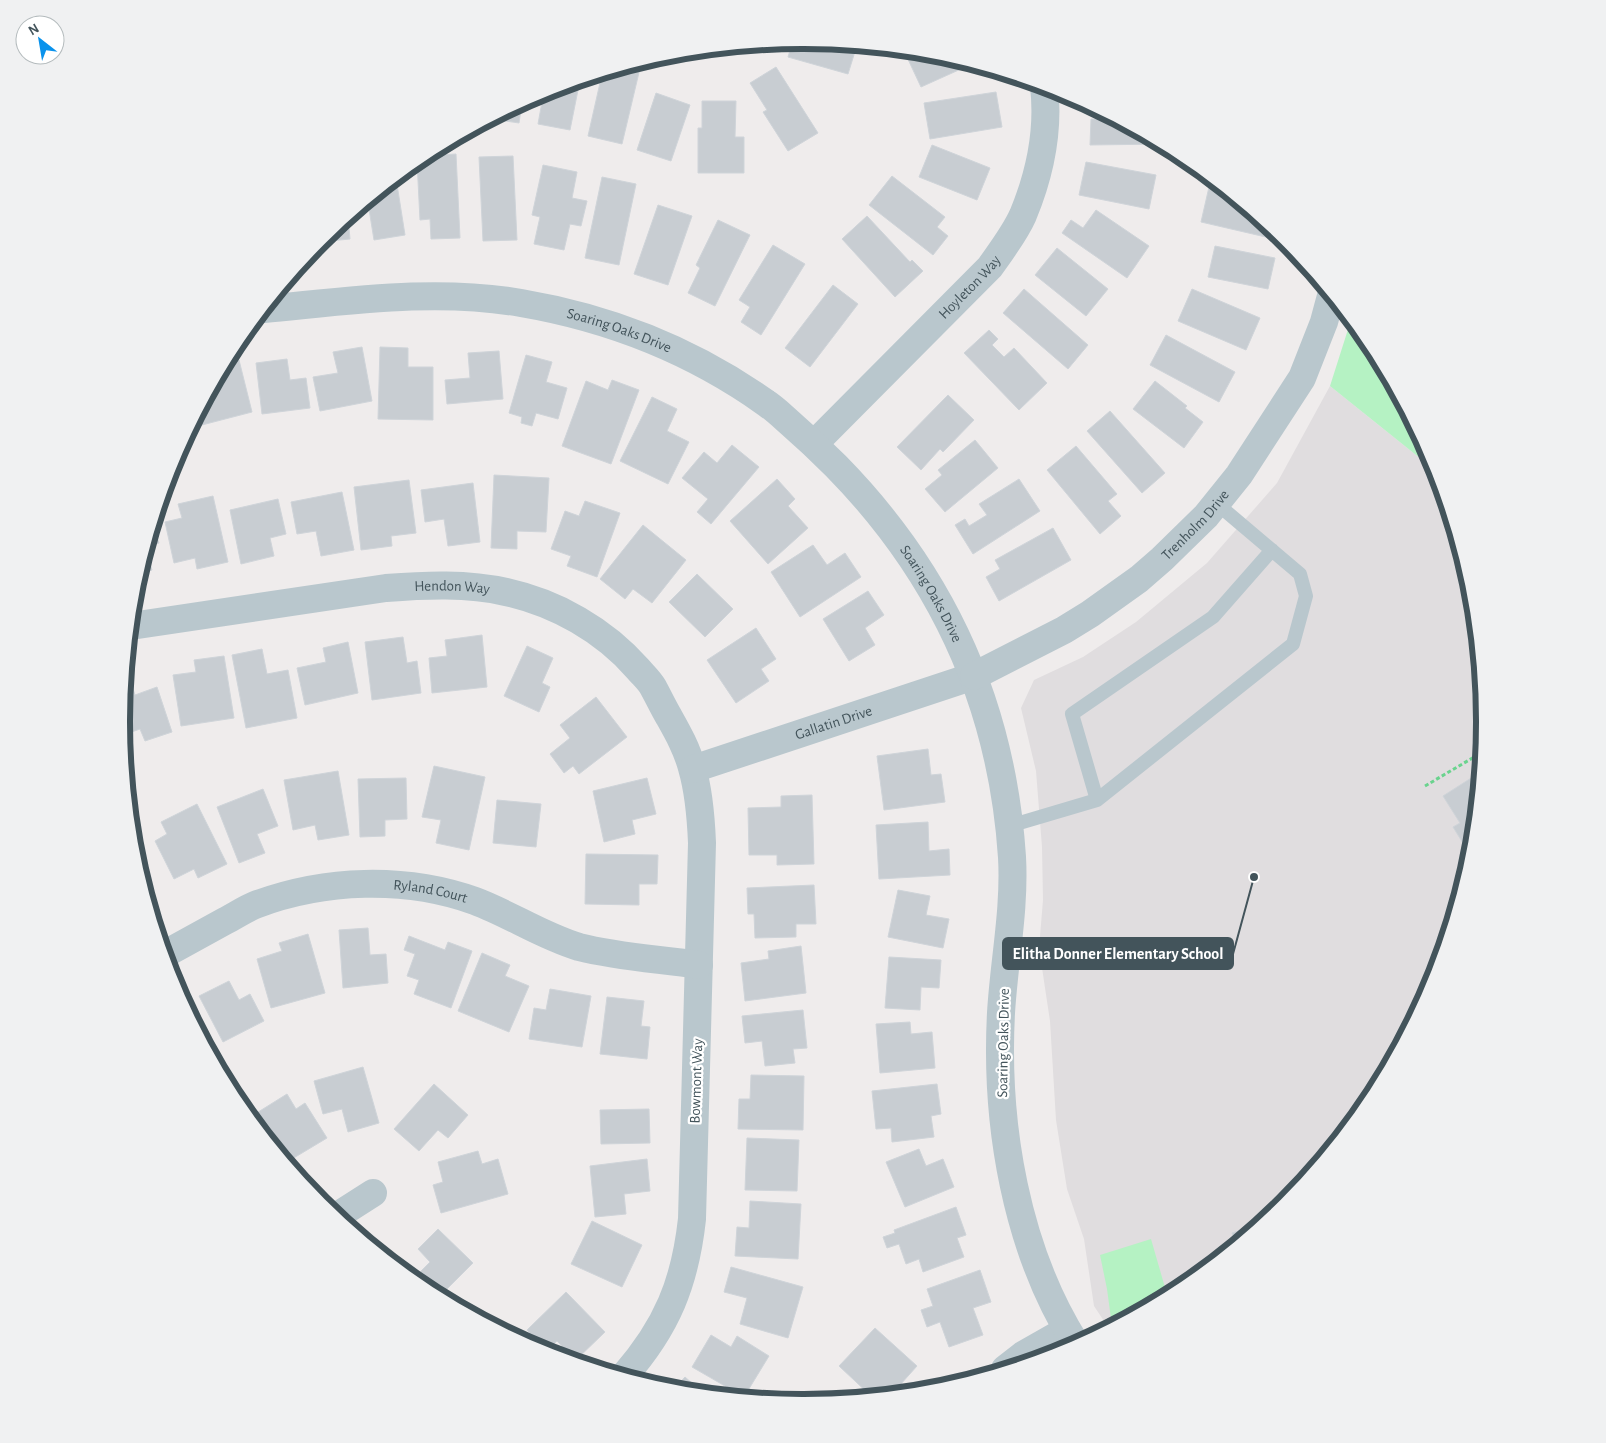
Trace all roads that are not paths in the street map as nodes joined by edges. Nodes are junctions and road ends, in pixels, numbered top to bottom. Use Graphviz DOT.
graph roads {
  1 [pos="1044,94"];
  2 [pos="1330,303"];
  3 [pos="271,309"];
  4 [pos="814,444"];
  5 [pos="1216,503"];
  6 [pos="1272,550"];
  7 [pos="137,625"];
  8 [pos="974,676"];
  9 [pos="693,768"];
  10 [pos="1097,800"];
  11 [pos="1009,826"];
  12 [pos="171,951"];
  13 [pos="699,964"];
  14 [pos="373,1193"];
  15 [pos="343,1212"];
  16 [pos="1072,1337"];
  17 [pos="1017,1360"];
  18 [pos="629,1371"];
  1 -- 4 [label="street, Hoyleton Way"];
  2 -- 5 [label="street, Trenholm Drive"];
  3 -- 4 [label="street, Soaring Oaks Drive"];
  4 -- 8 [label="street, Soaring Oaks Drive"];
  5 -- 6 [label="lane"];
  5 -- 8 [label="street, Trenholm Drive"];
  6 -- 10 [label="lane"];
  6 -- 10 [label="lane"];
  7 -- 9 [label="street, Hendon Way"];
  8 -- 9 [label="street, Gallatin Drive"];
  8 -- 11 [label="street, Soaring Oaks Drive"];
  9 -- 13 [label="street, Bowmont Way"];
  10 -- 11 [label="lane"];
  11 -- 16 [label="street, Soaring Oaks Drive"];
  12 -- 13 [label="street, Ryland Court"];
  13 -- 18 [label="street, Bowmont Way"];
  14 -- 15 [label="street"];
  16 -- 17 [label="street"];
}
